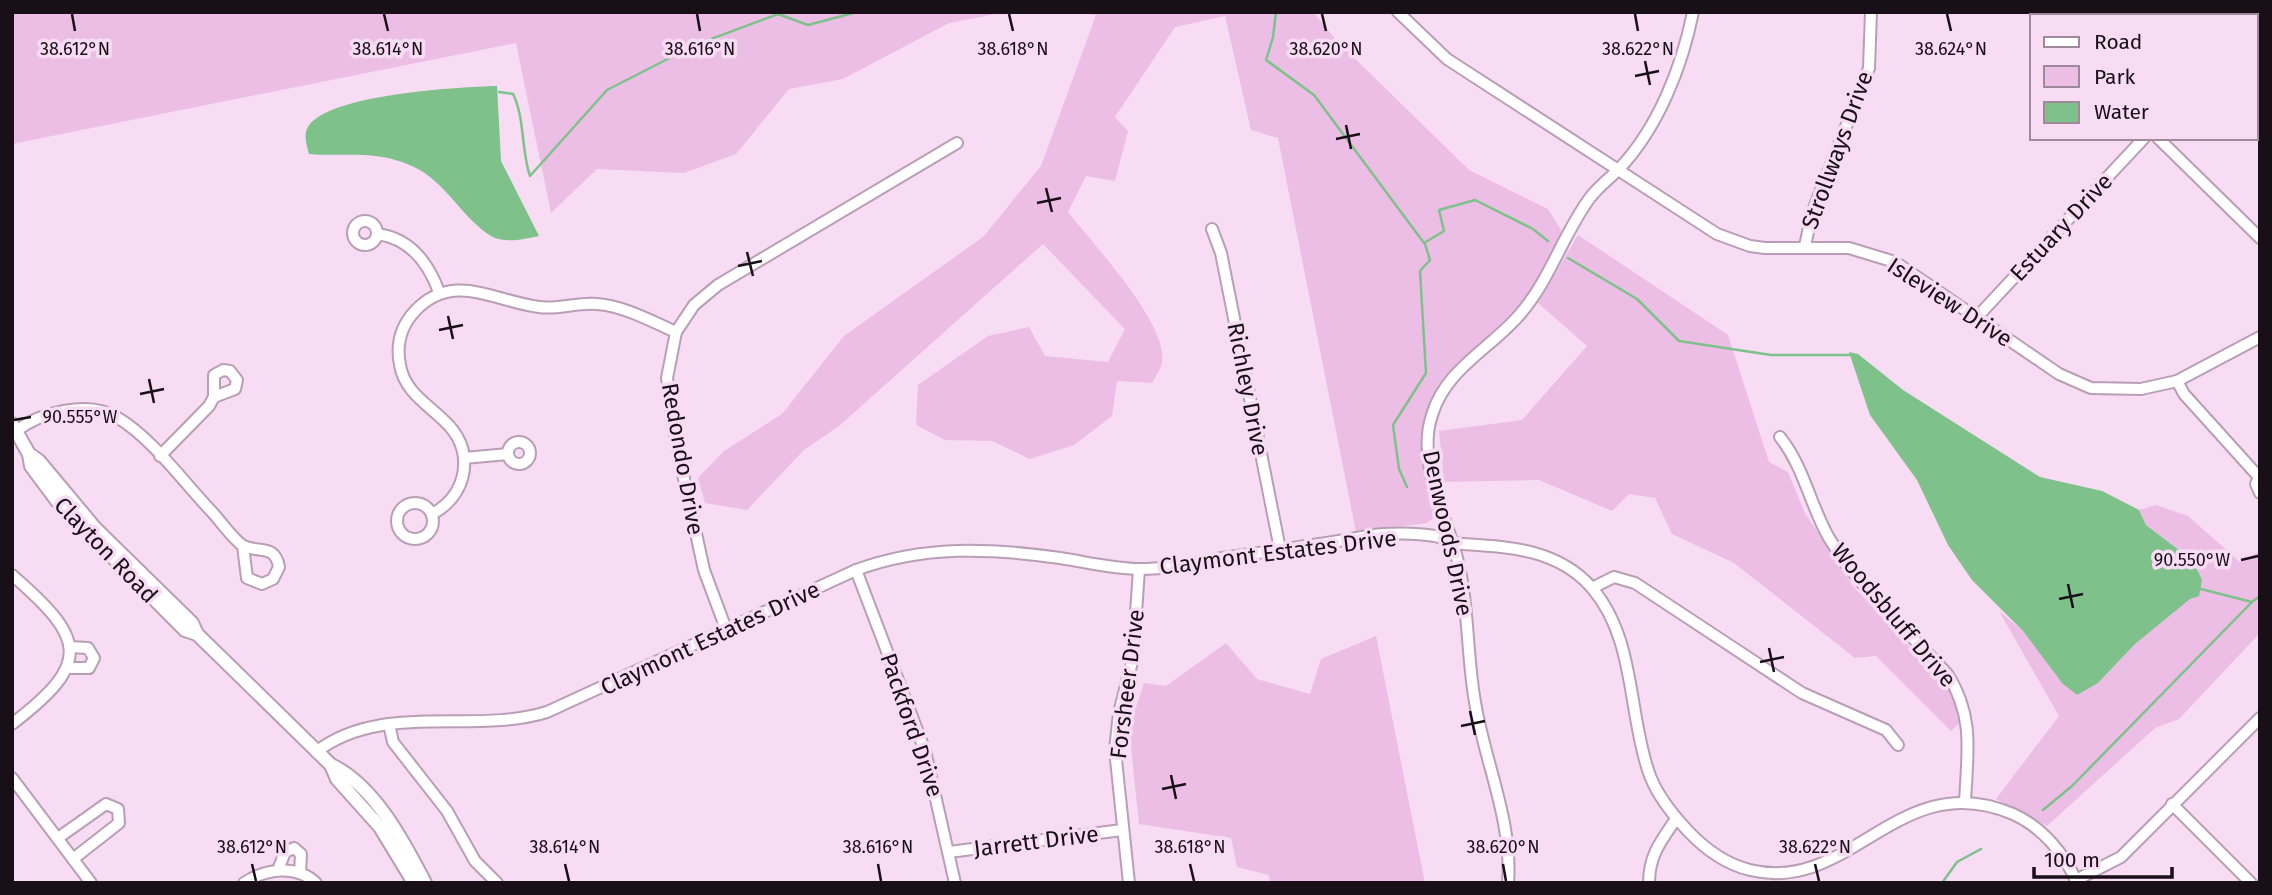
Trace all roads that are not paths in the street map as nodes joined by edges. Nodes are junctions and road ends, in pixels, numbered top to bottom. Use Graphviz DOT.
graph roads {
  1 [pos="1398,12"];
  2 [pos="1693,12"];
  3 [pos="1871,12"];
  4 [pos="2142,140"];
  5 [pos="2160,140"];
  6 [pos="957,143"];
  7 [pos="1618,170"];
  8 [pos="1212,229"];
  9 [pos="377,234"];
  10 [pos="2260,238"];
  11 [pos="1805,246"];
  12 [pos="439,292"];
  13 [pos="1978,316"];
  14 [pos="676,332"];
  15 [pos="2260,337"];
  16 [pos="2178,381"];
  17 [pos="214,397"];
  18 [pos="14,428"];
  19 [pos="1780,438"];
  20 [pos="508,454"];
  21 [pos="160,456"];
  22 [pos="464,458"];
  23 [pos="2259,476"];
  24 [pos="2260,493"];
  25 [pos="432,514"];
  26 [pos="1453,544"];
  27 [pos="243,546"];
  28 [pos="1280,549"];
  29 [pos="1139,569"];
  30 [pos="856,570"];
  31 [pos="12,575"];
  32 [pos="1592,588"];
  33 [pos="726,629"];
  34 [pos="70,647"];
  35 [pos="68,668"];
  36 [pos="2260,718"];
  37 [pos="12,724"];
  38 [pos="389,724"];
  39 [pos="1898,745"];
  40 [pos="316,752"];
  41 [pos="331,765"];
  42 [pos="12,778"];
  43 [pos="1965,803"];
  44 [pos="2172,804"];
  45 [pos="1676,819"];
  46 [pos="1122,830"];
  47 [pos="58,838"];
  48 [pos="949,852"];
  49 [pos="73,859"];
  50 [pos="278,870"];
  51 [pos="300,873"];
  52 [pos="2077,881"];
  53 [pos="91,883"];
  54 [pos="244,883"];
  55 [pos="316,883"];
  56 [pos="414,883"];
  57 [pos="425,883"];
  58 [pos="497,883"];
  59 [pos="955,883"];
  60 [pos="1129,883"];
  61 [pos="1508,883"];
  62 [pos="1649,883"];
  63 [pos="2251,883"];
  1 -- 7 [label="street, Isleview Drive"];
  2 -- 7 [label="street, Denwoods Drive"];
  3 -- 11 [label="street, Strollways Drive"];
  4 -- 13 [label="street, Estuary Drive"];
  5 -- 10 [label="street"];
  6 -- 14 [label="street, Redondo Drive"];
  7 -- 11 [label="street, Isleview Drive"];
  7 -- 26 [label="street, Denwoods Drive"];
  8 -- 28 [label="street, Richley Drive"];
  9 -- 12 [label="street"];
  11 -- 13 [label="street, Isleview Drive"];
  12 -- 14 [label="street"];
  12 -- 22 [label="street"];
  13 -- 16 [label="street, Isleview Drive"];
  14 -- 33 [label="street, Redondo Drive"];
  15 -- 16 [label="street, Isleview Drive"];
  16 -- 23 [label="street"];
  17 -- 21 [label="street"];
  18 -- 21 [label="street"];
  18 -- 40 [label="main road, Clayton Road"];
  19 -- 43 [label="street, Woodsbluff Drive"];
  20 -- 22 [label="street"];
  21 -- 27 [label="street"];
  22 -- 25 [label="street"];
  23 -- 24 [label="street"];
  26 -- 28 [label="street, Claymont Estates Drive"];
  26 -- 32 [label="street, Claymont Estates Drive"];
  26 -- 61 [label="street, Denwoods Drive"];
  28 -- 29 [label="street, Claymont Estates Drive"];
  29 -- 30 [label="street, Claymont Estates Drive"];
  29 -- 46 [label="street, Forsheer Drive"];
  30 -- 33 [label="street, Claymont Estates Drive"];
  30 -- 48 [label="street, Packford Drive"];
  31 -- 34 [label="street"];
  32 -- 39 [label="street"];
  32 -- 45 [label="street, Claymont Estates Drive"];
  33 -- 38 [label="street, Claymont Estates Drive"];
  34 -- 35 [label="street"];
  34 -- 35 [label="street"];
  35 -- 37 [label="street"];
  36 -- 44 [label="street"];
  38 -- 40 [label="street, Claymont Estates Drive"];
  38 -- 58 [label="street"];
  40 -- 41 [label="main road, Clayton Road"];
  41 -- 56 [label="main road, Clayton Road"];
  41 -- 57 [label="main road, Clayton Road"];
  42 -- 47 [label="street"];
  43 -- 45 [label="street, Claymont Estates Drive"];
  43 -- 52 [label="street, Claymont Estates Drive"];
  44 -- 52 [label="street"];
  44 -- 63 [label="street"];
  45 -- 62 [label="street"];
  46 -- 48 [label="street, Jarrett Drive"];
  46 -- 60 [label="street, Forsheer Drive"];
  47 -- 49 [label="street"];
  47 -- 49 [label="street"];
  48 -- 59 [label="street, Packford Drive"];
  49 -- 53 [label="street"];
  50 -- 51 [label="street"];
  50 -- 51 [label="street"];
  50 -- 54 [label="street"];
  51 -- 55 [label="street"];
}
